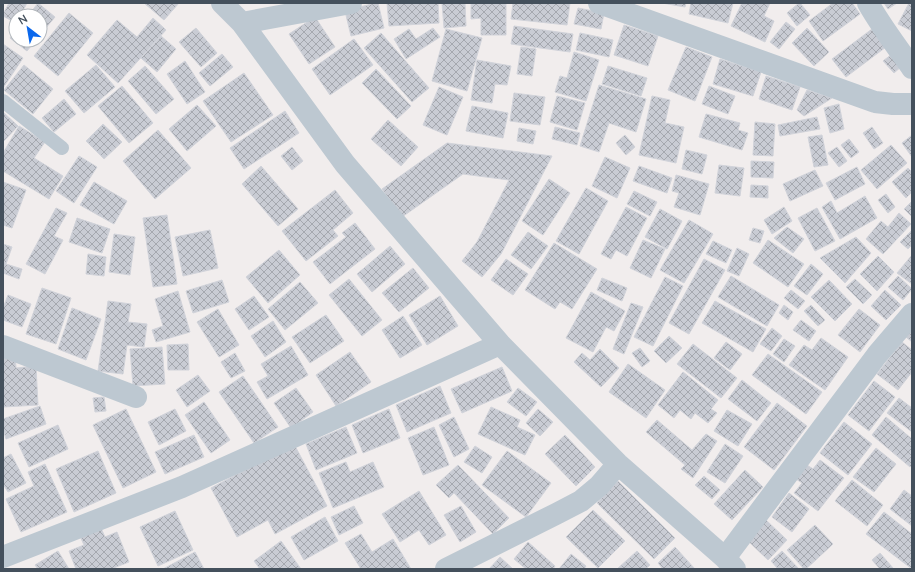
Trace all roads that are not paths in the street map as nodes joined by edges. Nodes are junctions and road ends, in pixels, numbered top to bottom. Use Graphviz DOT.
graph roads {
  1 [pos="222,3"];
  2 [pos="351,3"];
  3 [pos="599,3"];
  4 [pos="868,3"];
  5 [pos="242,23"];
  6 [pos="912,68"];
  7 [pos="3,101"];
  8 [pos="912,104"];
  9 [pos="62,148"];
  10 [pos="912,314"];
  11 [pos="500,344"];
  12 [pos="3,346"];
  13 [pos="136,397"];
  14 [pos="618,464"];
  15 [pos="3,557"];
  16 [pos="730,564"];
  17 [pos="446,569"];
  1 -- 5 [label="street"];
  2 -- 5 [label="street"];
  3 -- 8 [label="street"];
  4 -- 6 [label="street"];
  5 -- 11 [label="street"];
  7 -- 9 [label="lane"];
  10 -- 16 [label="street"];
  11 -- 14 [label="street"];
  11 -- 15 [label="street"];
  12 -- 13 [label="street"];
  14 -- 16 [label="street"];
  14 -- 17 [label="street"];
}
